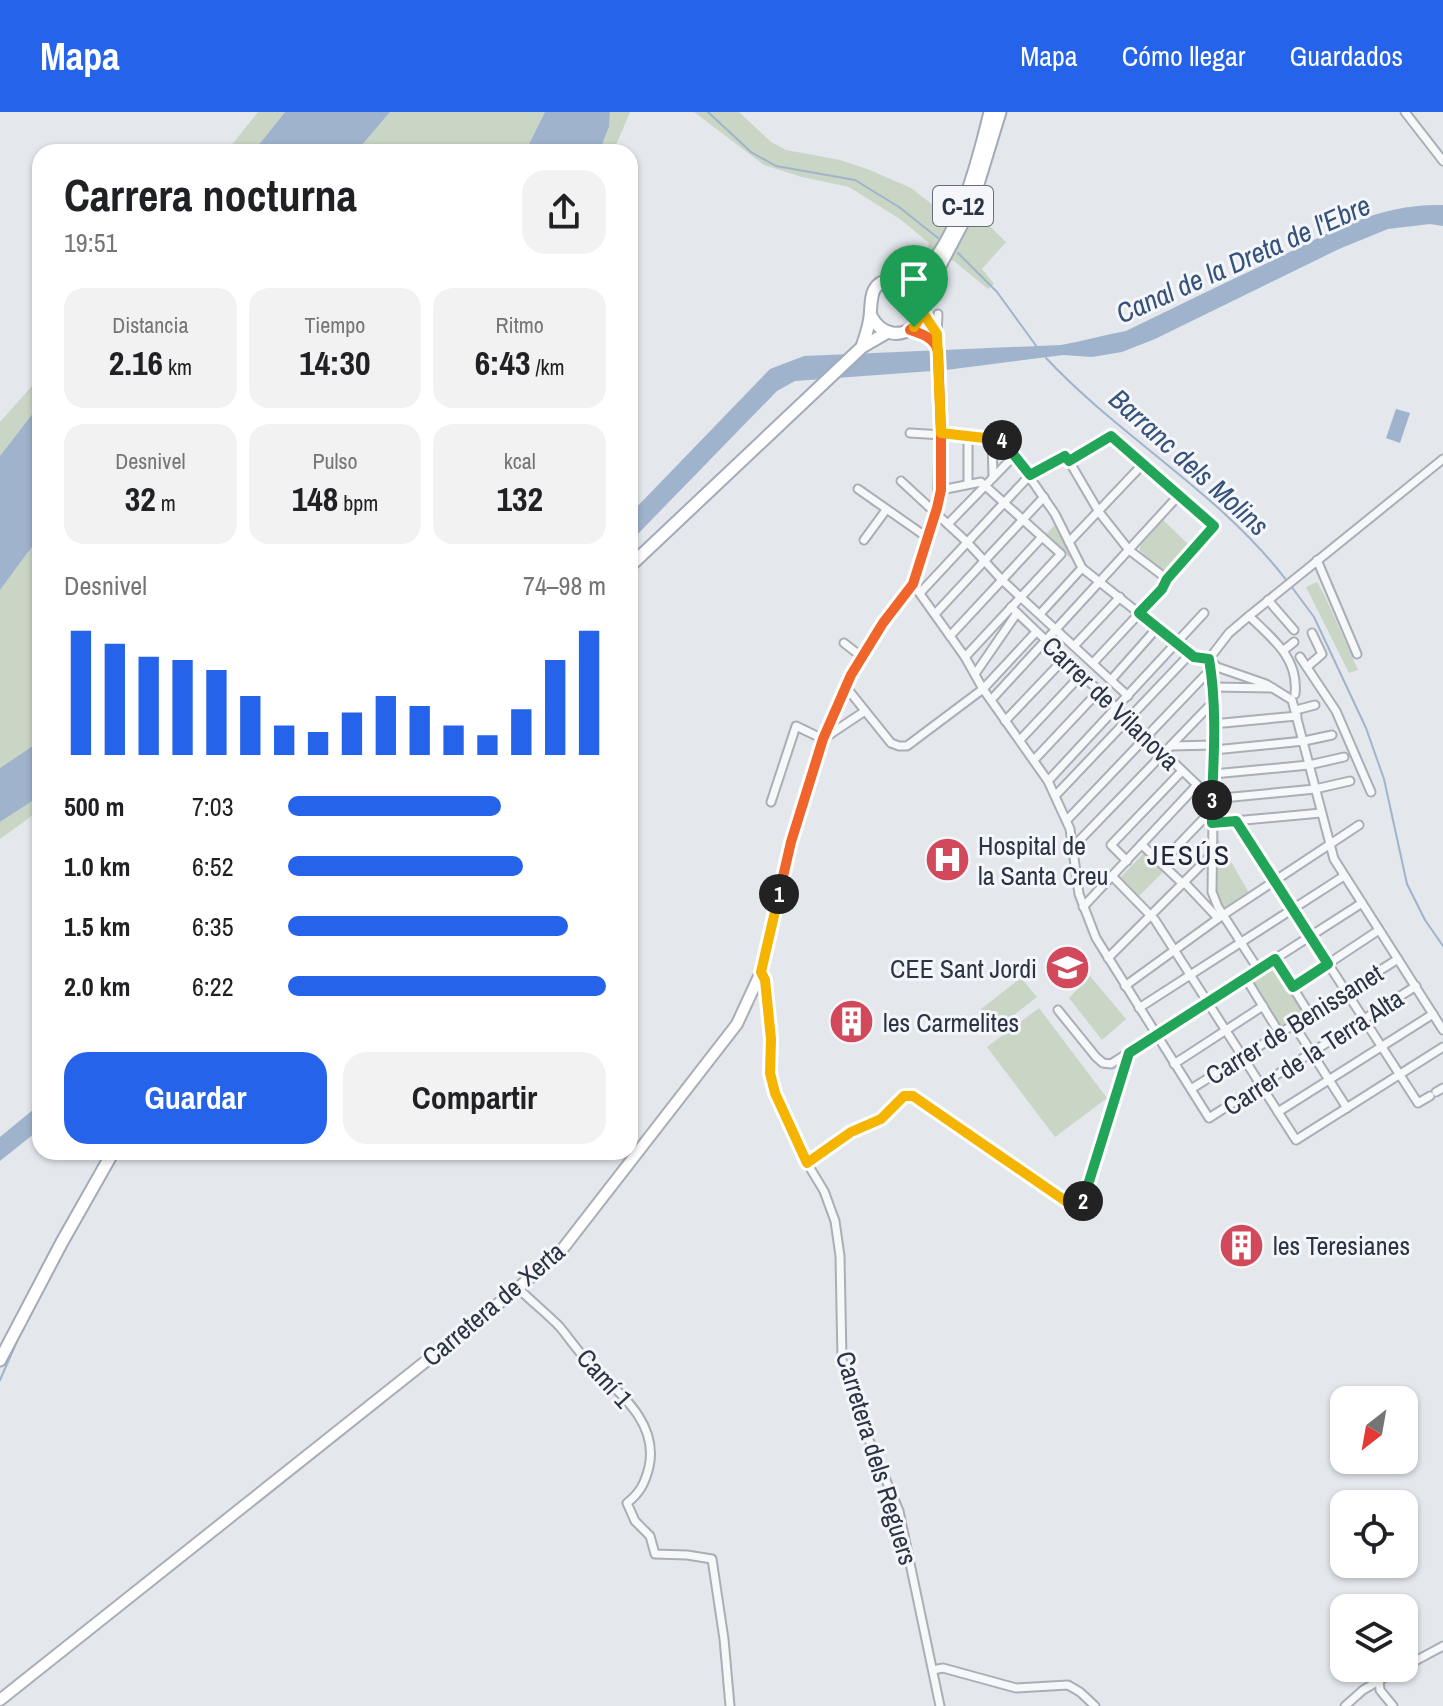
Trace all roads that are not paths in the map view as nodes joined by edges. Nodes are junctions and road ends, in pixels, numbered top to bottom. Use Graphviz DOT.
graph roads {
  1 [pos="990,112"];
  2 [pos="1000,112"];
  3 [pos="1405,112"];
  4 [pos="1443,161"];
  5 [pos="903,279"];
  6 [pos="923,298"];
  7 [pos="938,314"];
  8 [pos="925,315"];
  9 [pos="871,316"];
  10 [pos="910,330"];
  11 [pos="888,332"];
  12 [pos="935,342"];
  13 [pos="861,348"];
  14 [pos="910,433"];
  15 [pos="941,433"];
  16 [pos="968,436"];
  17 [pos="992,438"];
  18 [pos="1015,455"];
  19 [pos="1443,459"];
  20 [pos="1069,461"];
  21 [pos="1143,464"];
  22 [pos="1030,475"];
  23 [pos="993,477"];
  24 [pos="901,481"];
  25 [pos="968,483"];
  26 [pos="985,486"];
  27 [pos="858,489"];
  28 [pos="941,490"];
  29 [pos="1179,495"];
  30 [pos="1044,497"];
  31 [pos="1004,503"];
  32 [pos="886,510"];
  33 [pos="936,512"];
  34 [pos="1099,512"];
  35 [pos="1023,520"];
  36 [pos="948,524"];
  37 [pos="1042,537"];
  38 [pos="928,538"];
  39 [pos="864,540"];
  40 [pos="967,542"];
  41 [pos="1069,542"];
  42 [pos="1129,550"];
  43 [pos="638,558"];
  44 [pos="1317,560"];
  45 [pos="984,563"];
  46 [pos="1082,568"];
  47 [pos="1167,579"];
  48 [pos="1002,580"];
  49 [pos="1101,582"];
  50 [pos="916,588"];
  51 [pos="1020,596"];
  52 [pos="1120,597"];
  53 [pos="1268,600"];
  54 [pos="1014,610"];
  55 [pos="1139,613"];
  56 [pos="1204,613"];
  57 [pos="935,614"];
  58 [pos="1040,614"];
  59 [pos="1249,616"];
  60 [pos="1157,628"];
  61 [pos="1056,629"];
  62 [pos="1294,630"];
  63 [pos="1036,632"];
  64 [pos="1312,633"];
  65 [pos="950,636"];
  66 [pos="1046,641"];
  67 [pos="1294,642"];
  68 [pos="844,643"];
  69 [pos="1177,643"];
  70 [pos="1074,646"];
  71 [pos="1284,650"];
  72 [pos="1190,654"];
  73 [pos="1357,654"];
  74 [pos="862,657"];
  75 [pos="965,657"];
  76 [pos="1300,657"];
  77 [pos="1064,659"];
  78 [pos="1209,659"];
  79 [pos="1093,663"];
  80 [pos="1307,667"];
  81 [pos="1211,669"];
  82 [pos="975,674"];
  83 [pos="1081,675"];
  84 [pos="1111,680"];
  85 [pos="846,686"];
  86 [pos="1212,687"];
  87 [pos="1273,688"];
  88 [pos="983,689"];
  89 [pos="1098,692"];
  90 [pos="1295,694"];
  91 [pos="1128,696"];
  92 [pos="991,700"];
  93 [pos="1212,703"];
  94 [pos="1315,705"];
  95 [pos="1116,709"];
  96 [pos="865,711"];
  97 [pos="1297,713"];
  98 [pos="1128,720"];
  99 [pos="1005,721"];
  100 [pos="1213,724"];
  101 [pos="1332,735"];
  102 [pos="1146,737"];
  103 [pos="823,739"];
  104 [pos="1020,740"];
  105 [pos="1304,741"];
  106 [pos="1171,746"];
  107 [pos="1214,748"];
  108 [pos="1164,754"];
  109 [pos="1344,757"];
  110 [pos="1034,760"];
  111 [pos="1309,765"];
  112 [pos="1182,771"];
  113 [pos="1213,774"];
  114 [pos="1048,781"];
  115 [pos="1350,781"];
  116 [pos="1197,785"];
  117 [pos="1315,789"];
  118 [pos="1371,792"];
  119 [pos="1056,795"];
  120 [pos="1212,799"];
  121 [pos="771,802"];
  122 [pos="1212,810"];
  123 [pos="1321,813"];
  124 [pos="1067,820"];
  125 [pos="1236,821"];
  126 [pos="1212,823"];
  127 [pos="1359,825"];
  128 [pos="1073,845"];
  129 [pos="1142,845"];
  130 [pos="1329,845"];
  131 [pos="1212,854"];
  132 [pos="1127,861"];
  133 [pos="1161,863"];
  134 [pos="1344,876"];
  135 [pos="1113,877"];
  136 [pos="1275,881"];
  137 [pos="1183,883"];
  138 [pos="1362,903"];
  139 [pos="1083,907"];
  140 [pos="1293,909"];
  141 [pos="1151,916"];
  142 [pos="1221,917"];
  143 [pos="1379,930"];
  144 [pos="1311,936"];
  145 [pos="1241,942"];
  146 [pos="1174,950"];
  147 [pos="1108,958"];
  148 [pos="1275,959"];
  149 [pos="1398,959"];
  150 [pos="1328,964"];
  151 [pos="1258,969"];
  152 [pos="761,972"];
  153 [pos="1191,975"];
  154 [pos="1245,977"];
  155 [pos="1125,986"];
  156 [pos="1416,986"];
  157 [pos="1293,987"];
  158 [pos="1346,992"];
  159 [pos="1208,1002"];
  160 [pos="1263,1006"];
  161 [pos="1139,1008"];
  162 [pos="1058,1010"];
  163 [pos="1433,1014"];
  164 [pos="1310,1015"];
  165 [pos="1366,1019"];
  166 [pos="1294,1025"];
  167 [pos="1226,1030"];
  168 [pos="1443,1030"];
  169 [pos="1156,1034"];
  170 [pos="1280,1034"];
  171 [pos="1381,1047"];
  172 [pos="1443,1047"];
  173 [pos="1129,1053"];
  174 [pos="1313,1054"];
  175 [pos="1243,1056"];
  176 [pos="1174,1064"];
  177 [pos="1399,1075"];
  178 [pos="1329,1080"];
  179 [pos="1261,1086"];
  180 [pos="1191,1089"];
  181 [pos="1437,1092"];
  182 [pos="1347,1108"];
  183 [pos="1278,1112"];
  184 [pos="638,1152"];
  185 [pos="108,1160"];
  186 [pos="632,1160"];
  187 [pos="807,1163"];
  188 [pos="518,1288"];
  189 [pos="0,1360"];
  190 [pos="1443,1646"];
  191 [pos="1418,1659"];
  192 [pos="933,1670"];
  193 [pos="1376,1682"];
  194 [pos="1379,1682"];
  195 [pos="0,1700"];
  196 [pos="730,1706"];
  197 [pos="940,1706"];
  198 [pos="1095,1706"];
  199 [pos="1345,1706"];
  200 [pos="1393,1706"];
  1 -- 5 [label="main road, C-12"];
  2 -- 6 [label="main road, C-12"];
  3 -- 4 [label="street"];
  5 -- 6 [label="main road"];
  5 -- 9 [label="main road, C-12"];
  6 -- 8 [label="main road, C-12"];
  7 -- 8 [label="main road"];
  7 -- 12 [label="street"];
  8 -- 10 [label="main road"];
  8 -- 12 [label="main road"];
  9 -- 11 [label="main road"];
  9 -- 13 [label="main road, C-12"];
  10 -- 11 [label="main road"];
  10 -- 12 [label="main road"];
  11 -- 13 [label="main road"];
  12 -- 15 [label="main road"];
  13 -- 43 [label="main road"];
  14 -- 15 [label="street"];
  15 -- 16 [label="street"];
  15 -- 28 [label="main road"];
  16 -- 17 [label="street"];
  16 -- 25 [label="street"];
  17 -- 18 [label="street"];
  17 -- 23 [label="street"];
  18 -- 22 [label="street"];
  18 -- 23 [label="street"];
  19 -- 44 [label="street"];
  20 -- 21 [label="street"];
  20 -- 22 [label="street"];
  20 -- 34 [label="street"];
  21 -- 29 [label="street"];
  21 -- 34 [label="street"];
  22 -- 30 [label="street"];
  22 -- 31 [label="street"];
  23 -- 26 [label="street"];
  24 -- 33 [label="street"];
  25 -- 26 [label="street"];
  25 -- 28 [label="street"];
  26 -- 31 [label="street"];
  26 -- 36 [label="street"];
  27 -- 32 [label="street"];
  28 -- 33 [label="main road"];
  29 -- 42 [label="street"];
  29 -- 47 [label="street"];
  30 -- 35 [label="street"];
  30 -- 41 [label="street"];
  31 -- 35 [label="street"];
  31 -- 40 [label="street"];
  32 -- 38 [label="street"];
  32 -- 39 [label="street"];
  33 -- 36 [label="street"];
  33 -- 38 [label="main road"];
  34 -- 41 [label="street"];
  34 -- 42 [label="street"];
  35 -- 37 [label="street"];
  35 -- 45 [label="street"];
  36 -- 40 [label="street"];
  37 -- 48 [label="street"];
  37 -- 51 [label="street"];
  38 -- 50 [label="main road"];
  40 -- 45 [label="street"];
  40 -- 50 [label="street"];
  41 -- 46 [label="street"];
  42 -- 47 [label="street"];
  42 -- 49 [label="street"];
  44 -- 53 [label="street"];
  44 -- 73 [label="street"];
  45 -- 48 [label="street"];
  45 -- 57 [label="street"];
  46 -- 49 [label="street"];
  46 -- 58 [label="street"];
  47 -- 55 [label="street"];
  48 -- 51 [label="street"];
  48 -- 65 [label="street"];
  49 -- 52 [label="street"];
  49 -- 61 [label="street"];
  50 -- 57 [label="street"];
  50 -- 74 [label="main road, Carretera de Xerta"];
  51 -- 54 [label="street"];
  51 -- 58 [label="street"];
  52 -- 55 [label="street"];
  52 -- 70 [label="street"];
  53 -- 59 [label="street"];
  53 -- 62 [label="street"];
  54 -- 63 [label="street, Carrer de Vilanova"];
  54 -- 75 [label="street"];
  54 -- 82 [label="street"];
  55 -- 60 [label="street"];
  55 -- 79 [label="street"];
  56 -- 69 [label="street"];
  57 -- 65 [label="street"];
  58 -- 61 [label="street"];
  59 -- 71 [label="street"];
  59 -- 78 [label="street"];
  60 -- 69 [label="street"];
  60 -- 84 [label="street"];
  61 -- 66 [label="street"];
  61 -- 70 [label="street"];
  63 -- 66 [label="street, Carrer de Vilanova"];
  63 -- 88 [label="street"];
  64 -- 80 [label="street"];
  65 -- 75 [label="street"];
  66 -- 77 [label="street, Carrer de Vilanova"];
  66 -- 92 [label="street"];
  67 -- 71 [label="street"];
  68 -- 74 [label="street"];
  69 -- 72 [label="street"];
  69 -- 91 [label="street"];
  70 -- 79 [label="street"];
  71 -- 90 [label="street"];
  72 -- 78 [label="street"];
  72 -- 98 [label="street"];
  74 -- 85 [label="main road, Carretera de Xerta"];
  75 -- 82 [label="street"];
  76 -- 80 [label="street"];
  77 -- 83 [label="street, Carrer de Vilanova"];
  77 -- 99 [label="street"];
  78 -- 81 [label="street"];
  78 -- 87 [label="street"];
  79 -- 84 [label="street"];
  80 -- 118 [label="street"];
  81 -- 86 [label="street"];
  81 -- 102 [label="street"];
  82 -- 88 [label="street"];
  83 -- 89 [label="street, Carrer de Vilanova"];
  83 -- 104 [label="street"];
  84 -- 91 [label="street"];
  85 -- 96 [label="street"];
  85 -- 103 [label="main road, Carretera de Xerta"];
  86 -- 87 [label="street"];
  86 -- 93 [label="street"];
  87 -- 97 [label="street"];
  88 -- 92 [label="street"];
  88 -- 96 [label="street"];
  89 -- 95 [label="street, Carrer de Vilanova"];
  89 -- 110 [label="street"];
  91 -- 95 [label="street"];
  92 -- 99 [label="street"];
  93 -- 100 [label="street"];
  93 -- 106 [label="street"];
  94 -- 97 [label="street"];
  95 -- 98 [label="street, Carrer de Vilanova"];
  95 -- 114 [label="street"];
  96 -- 103 [label="street"];
  97 -- 100 [label="street"];
  97 -- 105 [label="street"];
  98 -- 102 [label="street, Carrer de Vilanova"];
  98 -- 119 [label="street"];
  99 -- 104 [label="street"];
  100 -- 107 [label="street"];
  101 -- 105 [label="street"];
  102 -- 108 [label="street, Carrer de Vilanova"];
  102 -- 124 [label="street"];
  103 -- 121 [label="street"];
  103 -- 152 [label="main road, Carretera de Xerta"];
  104 -- 110 [label="street"];
  105 -- 107 [label="street"];
  105 -- 111 [label="street"];
  106 -- 107 [label="street"];
  106 -- 108 [label="street"];
  107 -- 113 [label="street"];
  108 -- 112 [label="street, Carrer de Vilanova"];
  108 -- 128 [label="street"];
  109 -- 111 [label="street"];
  110 -- 114 [label="street"];
  111 -- 113 [label="street"];
  111 -- 117 [label="street"];
  112 -- 116 [label="street, Carrer de Vilanova"];
  112 -- 132 [label="street"];
  113 -- 120 [label="street"];
  114 -- 119 [label="street"];
  115 -- 117 [label="street"];
  116 -- 120 [label="street, Carrer de Vilanova"];
  116 -- 129 [label="street"];
  117 -- 120 [label="street"];
  117 -- 123 [label="street"];
  119 -- 124 [label="street"];
  120 -- 122 [label="street"];
  122 -- 126 [label="street"];
  122 -- 133 [label="street"];
  123 -- 125 [label="street"];
  123 -- 130 [label="street"];
  124 -- 128 [label="street"];
  125 -- 126 [label="street"];
  125 -- 136 [label="street"];
  126 -- 131 [label="street"];
  127 -- 130 [label="street"];
  128 -- 139 [label="street"];
  129 -- 132 [label="street"];
  129 -- 133 [label="street"];
  130 -- 134 [label="street"];
  130 -- 136 [label="street"];
  131 -- 137 [label="street"];
  131 -- 142 [label="street"];
  132 -- 135 [label="street"];
  133 -- 137 [label="street"];
  134 -- 138 [label="street"];
  134 -- 140 [label="street"];
  135 -- 139 [label="street"];
  135 -- 141 [label="street"];
  136 -- 140 [label="street"];
  136 -- 142 [label="street"];
  137 -- 141 [label="street"];
  137 -- 142 [label="street"];
  138 -- 143 [label="street"];
  138 -- 144 [label="street"];
  139 -- 147 [label="street"];
  140 -- 144 [label="street"];
  140 -- 145 [label="street"];
  141 -- 146 [label="street"];
  141 -- 147 [label="street"];
  142 -- 145 [label="street"];
  142 -- 146 [label="street"];
  143 -- 149 [label="street"];
  143 -- 150 [label="street"];
  144 -- 148 [label="street"];
  144 -- 150 [label="street"];
  145 -- 151 [label="street"];
  145 -- 153 [label="street"];
  146 -- 153 [label="street"];
  146 -- 155 [label="street"];
  147 -- 155 [label="street"];
  148 -- 151 [label="street"];
  148 -- 157 [label="street"];
  149 -- 156 [label="street"];
  149 -- 158 [label="street, Carrer de Benissanet"];
  150 -- 157 [label="street"];
  150 -- 158 [label="street"];
  151 -- 154 [label="street"];
  152 -- 184 [label="main road, Carretera de Xerta"];
  152 -- 187 [label="street, Carretera dels Reguers"];
  153 -- 159 [label="street"];
  153 -- 161 [label="street"];
  154 -- 159 [label="street"];
  154 -- 160 [label="street"];
  155 -- 161 [label="street"];
  156 -- 163 [label="street"];
  156 -- 165 [label="street, Carrer de la Terra Alta"];
  157 -- 164 [label="street"];
  158 -- 164 [label="street, Carrer de Benissanet"];
  158 -- 165 [label="street"];
  159 -- 167 [label="street"];
  159 -- 169 [label="street"];
  160 -- 167 [label="street"];
  160 -- 170 [label="street"];
  161 -- 169 [label="street"];
  162 -- 173 [label="street"];
  163 -- 168 [label="street"];
  163 -- 171 [label="street"];
  164 -- 166 [label="street, Carrer de Benissanet"];
  165 -- 171 [label="street"];
  165 -- 174 [label="street, Carrer de la Terra Alta"];
  166 -- 170 [label="street, Carrer de Benissanet"];
  166 -- 174 [label="street"];
  167 -- 175 [label="street"];
  167 -- 176 [label="street"];
  169 -- 173 [label="street"];
  169 -- 176 [label="street"];
  170 -- 175 [label="street, Carrer de Benissanet"];
  171 -- 177 [label="street"];
  171 -- 178 [label="street"];
  172 -- 177 [label="street"];
  173 -- 187 [label="street"];
  174 -- 178 [label="street"];
  174 -- 179 [label="street, Carrer de la Terra Alta"];
  175 -- 179 [label="street"];
  175 -- 180 [label="street, Carrer de Benissanet"];
  176 -- 180 [label="street"];
  177 -- 181 [label="street"];
  177 -- 182 [label="street"];
  178 -- 182 [label="street"];
  178 -- 183 [label="street"];
  179 -- 180 [label="street, Carrer de la Terra Alta"];
  179 -- 183 [label="street"];
  182 -- 183 [label="street"];
  185 -- 189 [label="main road"];
  186 -- 188 [label="main road, Carretera de Xerta"];
  187 -- 192 [label="street, Carretera dels Reguers"];
  188 -- 195 [label="main road, Carretera de Xerta"];
  188 -- 196 [label="street, Camí 1"];
  190 -- 191 [label="street"];
  192 -- 197 [label="street, Carretera dels Reguers"];
  192 -- 198 [label="street"];
  193 -- 199 [label="street"];
  194 -- 200 [label="street"];
}
